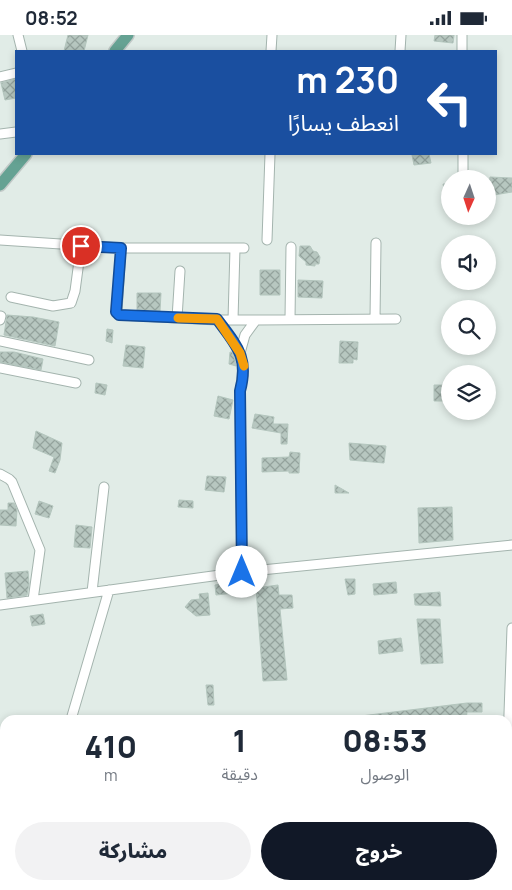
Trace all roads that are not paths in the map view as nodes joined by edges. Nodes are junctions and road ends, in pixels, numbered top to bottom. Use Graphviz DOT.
graph roads {
  1 [pos="18,35"];
  2 [pos="128,35"];
  3 [pos="272,35"];
  4 [pos="401,35"];
  5 [pos="462,35"];
  6 [pos="22,50"];
  7 [pos="116,50"];
  8 [pos="272,50"];
  9 [pos="400,50"];
  10 [pos="462,50"];
  11 [pos="15,73"];
  12 [pos="0,77"];
  13 [pos="15,131"];
  14 [pos="0,134"];
  15 [pos="25,155"];
  16 [pos="270,155"];
  17 [pos="463,155"];
  18 [pos="463,170"];
  19 [pos="2,180"];
  20 [pos="267,239"];
  21 [pos="0,240"];
  22 [pos="376,243"];
  23 [pos="81,246"];
  24 [pos="291,247"];
  25 [pos="121,248"];
  26 [pos="180,271"];
  27 [pos="11,297"];
  28 [pos="1,316"];
  29 [pos="177,318"];
  30 [pos="217,319"];
  31 [pos="290,319"];
  32 [pos="374,319"];
  33 [pos="396,319"];
  34 [pos="0,320"];
  35 [pos="233,320"];
  36 [pos="256,320"];
  37 [pos="0,341"];
  38 [pos="240,353"];
  39 [pos="89,360"];
  40 [pos="0,368"];
  41 [pos="76,383"];
  42 [pos="0,474"];
  43 [pos="104,487"];
  44 [pos="512,545"];
  45 [pos="242,572"];
  46 [pos="109,590"];
  47 [pos="92,593"];
  48 [pos="33,600"];
  49 [pos="0,605"];
  50 [pos="512,628"];
  51 [pos="72,715"];
  52 [pos="509,715"];
  1 -- 6 [label="street"];
  2 -- 7 [label="main road"];
  3 -- 8 [label="street"];
  4 -- 9 [label="street"];
  5 -- 10 [label="street"];
  11 -- 12 [label="street"];
  13 -- 14 [label="street"];
  15 -- 19 [label="main road"];
  16 -- 20 [label="street"];
  17 -- 18 [label="street"];
  21 -- 23 [label="street"];
  22 -- 32 [label="street"];
  23 -- 25 [label="street"];
  23 -- 27 [label="street"];
  24 -- 31 [label="street"];
  25 -- 29 [label="street"];
  25 -- 35 [label="street"];
  26 -- 29 [label="street"];
  28 -- 34 [label="street"];
  29 -- 30 [label="street"];
  30 -- 35 [label="street"];
  30 -- 38 [label="street"];
  31 -- 32 [label="street"];
  31 -- 36 [label="street"];
  32 -- 33 [label="street"];
  35 -- 36 [label="street"];
  36 -- 38 [label="street"];
  37 -- 39 [label="street"];
  38 -- 45 [label="street"];
  40 -- 41 [label="street"];
  42 -- 48 [label="street"];
  43 -- 47 [label="street"];
  44 -- 45 [label="street"];
  45 -- 46 [label="street"];
  46 -- 47 [label="street"];
  46 -- 51 [label="street"];
  47 -- 48 [label="street"];
  48 -- 49 [label="street"];
  50 -- 52 [label="street"];
}
